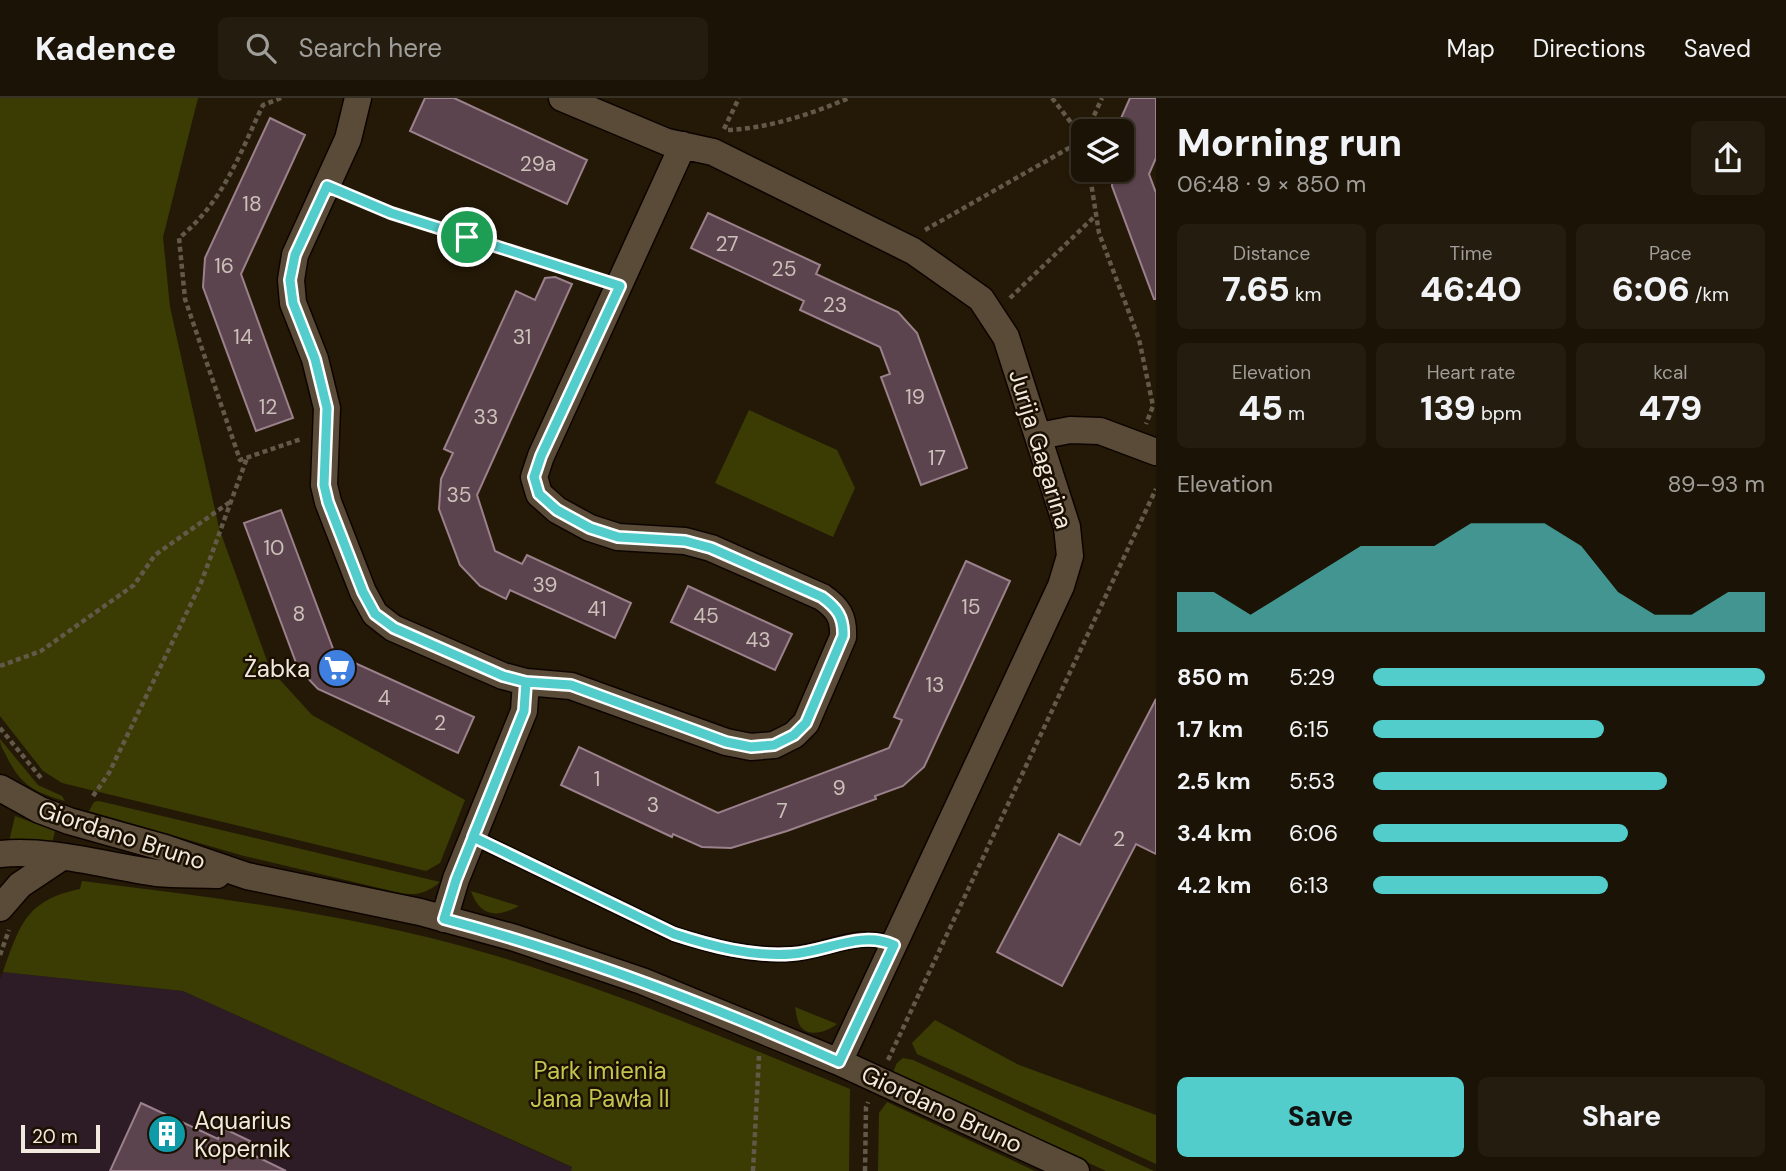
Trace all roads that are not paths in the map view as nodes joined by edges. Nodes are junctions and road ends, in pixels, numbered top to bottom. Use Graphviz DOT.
graph roads {
  1 [pos="358,98"];
  2 [pos="562,98"];
  3 [pos="683,145"];
  4 [pos="1039,436"];
  5 [pos="1156,452"];
  6 [pos="526,682"];
  7 [pos="0,788"];
  8 [pos="473,837"];
  9 [pos="0,854"];
  10 [pos="62,858"];
  11 [pos="247,876"];
  12 [pos="0,908"];
  13 [pos="444,919"];
  14 [pos="894,945"];
  15 [pos="839,1062"];
  16 [pos="1076,1171"];
  1 -- 6 [label="street"];
  2 -- 3 [label="street, Jurija Gagarina"];
  3 -- 4 [label="street, Jurija Gagarina"];
  3 -- 6 [label="street"];
  4 -- 5 [label="street"];
  4 -- 14 [label="street, Jurija Gagarina"];
  6 -- 8 [label="street"];
  7 -- 11 [label="street, Giordano Bruno"];
  8 -- 13 [label="street"];
  8 -- 14 [label="lane"];
  9 -- 10 [label="street, Giordano Bruno"];
  10 -- 11 [label="street, Giordano Bruno"];
  10 -- 12 [label="street, Giordano Bruno"];
  11 -- 13 [label="street, Giordano Bruno"];
  13 -- 15 [label="street, Giordano Bruno"];
  14 -- 15 [label="street, Jurija Gagarina"];
  15 -- 16 [label="street, Giordano Bruno"];
}
